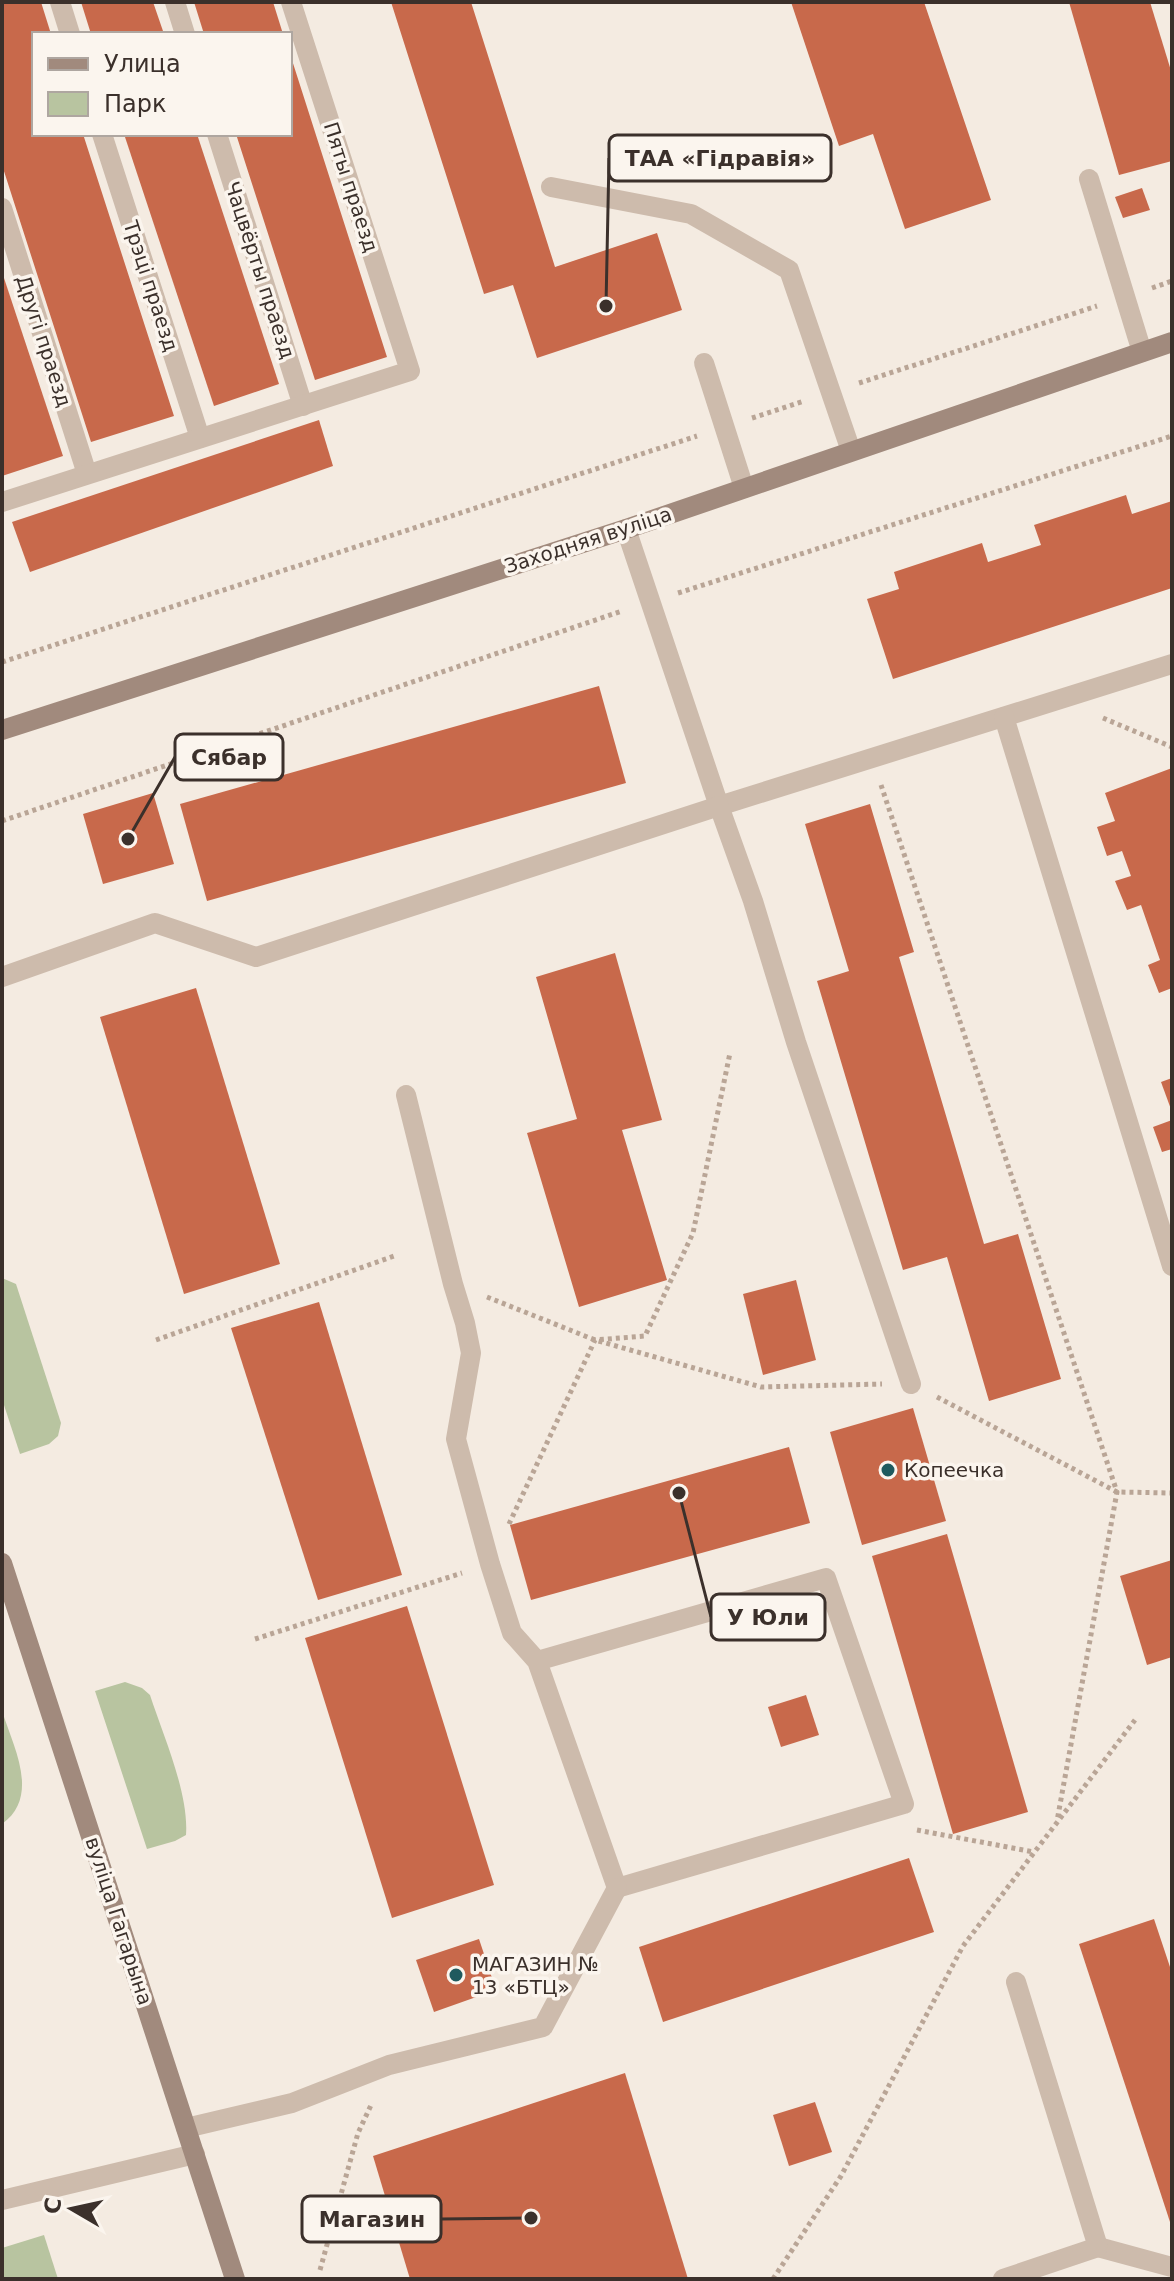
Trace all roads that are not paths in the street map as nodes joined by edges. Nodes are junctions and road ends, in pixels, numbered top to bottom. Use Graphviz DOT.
graph roads {
  1 [pos="60,2"];
  2 [pos="175,2"];
  3 [pos="291,2"];
  4 [pos="69,32"];
  5 [pos="184,32"];
  6 [pos="103,136"];
  7 [pos="218,136"];
  8 [pos="1089,179"];
  9 [pos="551,187"];
  10 [pos="2,208"];
  11 [pos="1172,342"];
  12 [pos="1142,352"];
  13 [pos="704,363"];
  14 [pos="303,406"];
  15 [pos="200,438"];
  16 [pos="851,451"];
  17 [pos="87,474"];
  18 [pos="744,488"];
  19 [pos="2,502"];
  20 [pos="626,529"];
  21 [pos="1172,664"];
  22 [pos="1004,717"];
  23 [pos="2,730"];
  24 [pos="719,806"];
  25 [pos="2,977"];
  26 [pos="406,1095"];
  27 [pos="1172,1266"];
  28 [pos="911,1384"];
  29 [pos="2,1563"];
  30 [pos="537,1661"];
  31 [pos="617,1888"];
  32 [pos="1016,1982"];
  33 [pos="186,2128"];
  34 [pos="195,2154"];
  35 [pos="2,2200"];
  36 [pos="1098,2247"];
  37 [pos="1172,2267"];
  38 [pos="235,2279"];
  39 [pos="1003,2279"];
  1 -- 4 [label="lane"];
  2 -- 5 [label="lane"];
  3 -- 14 [label="lane, Пяты праезд"];
  6 -- 15 [label="lane, Трэці праезд"];
  7 -- 14 [label="lane, Чацвёрты праезд"];
  8 -- 12 [label="lane"];
  9 -- 16 [label="lane"];
  10 -- 17 [label="lane, Другі праезд"];
  11 -- 12 [label="main road, Заходняя вуліца"];
  12 -- 16 [label="main road, Заходняя вуліца"];
  13 -- 18 [label="lane"];
  14 -- 15 [label="lane"];
  15 -- 17 [label="lane"];
  16 -- 18 [label="main road, Заходняя вуліца"];
  17 -- 19 [label="lane"];
  18 -- 20 [label="main road, Заходняя вуліца"];
  20 -- 23 [label="main road, Заходняя вуліца"];
  20 -- 24 [label="lane"];
  21 -- 22 [label="lane"];
  22 -- 24 [label="lane"];
  22 -- 27 [label="lane"];
  24 -- 25 [label="lane"];
  24 -- 28 [label="lane"];
  26 -- 30 [label="lane"];
  29 -- 33 [label="main road, вуліца Гагарына"];
  30 -- 31 [label="lane"];
  30 -- 31 [label="lane"];
  31 -- 33 [label="lane"];
  32 -- 36 [label="lane"];
  33 -- 34 [label="main road, вуліца Гагарына"];
  34 -- 35 [label="lane"];
  34 -- 38 [label="main road, вуліца Гагарына"];
  36 -- 37 [label="lane"];
  36 -- 39 [label="lane"];
}
